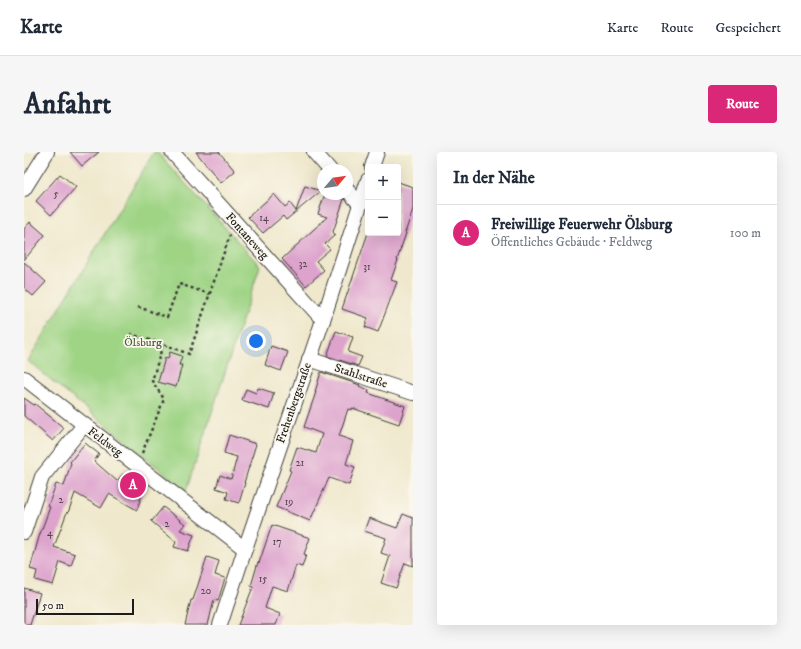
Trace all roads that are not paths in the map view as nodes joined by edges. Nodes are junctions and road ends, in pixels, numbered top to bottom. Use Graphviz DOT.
graph roads {
  1 [pos="47,152"];
  2 [pos="172,152"];
  3 [pos="314,152"];
  4 [pos="377,152"];
  5 [pos="325,164"];
  6 [pos="373,164"];
  7 [pos="24,189"];
  8 [pos="365,189"];
  9 [pos="353,196"];
  10 [pos="360,204"];
  11 [pos="322,320"];
  12 [pos="309,359"];
  13 [pos="24,378"];
  14 [pos="413,393"];
  15 [pos="84,425"];
  16 [pos="24,532"];
  17 [pos="245,549"];
  18 [pos="220,625"];
  1 -- 7 [label="street"];
  2 -- 11 [label="street, Fontaneweg"];
  3 -- 5 [label="street"];
  4 -- 6 [label="street"];
  8 -- 10 [label="street, Frehenbergstraße"];
  9 -- 10 [label="street"];
  10 -- 11 [label="street, Frehenbergstraße"];
  11 -- 12 [label="street, Frehenbergstraße"];
  12 -- 14 [label="street, Stahlstraße"];
  12 -- 17 [label="street, Frehenbergstraße"];
  13 -- 15 [label="street, Feldweg"];
  15 -- 16 [label="street"];
  15 -- 17 [label="street, Feldweg"];
  17 -- 18 [label="street, Frehenbergstraße"];
}
